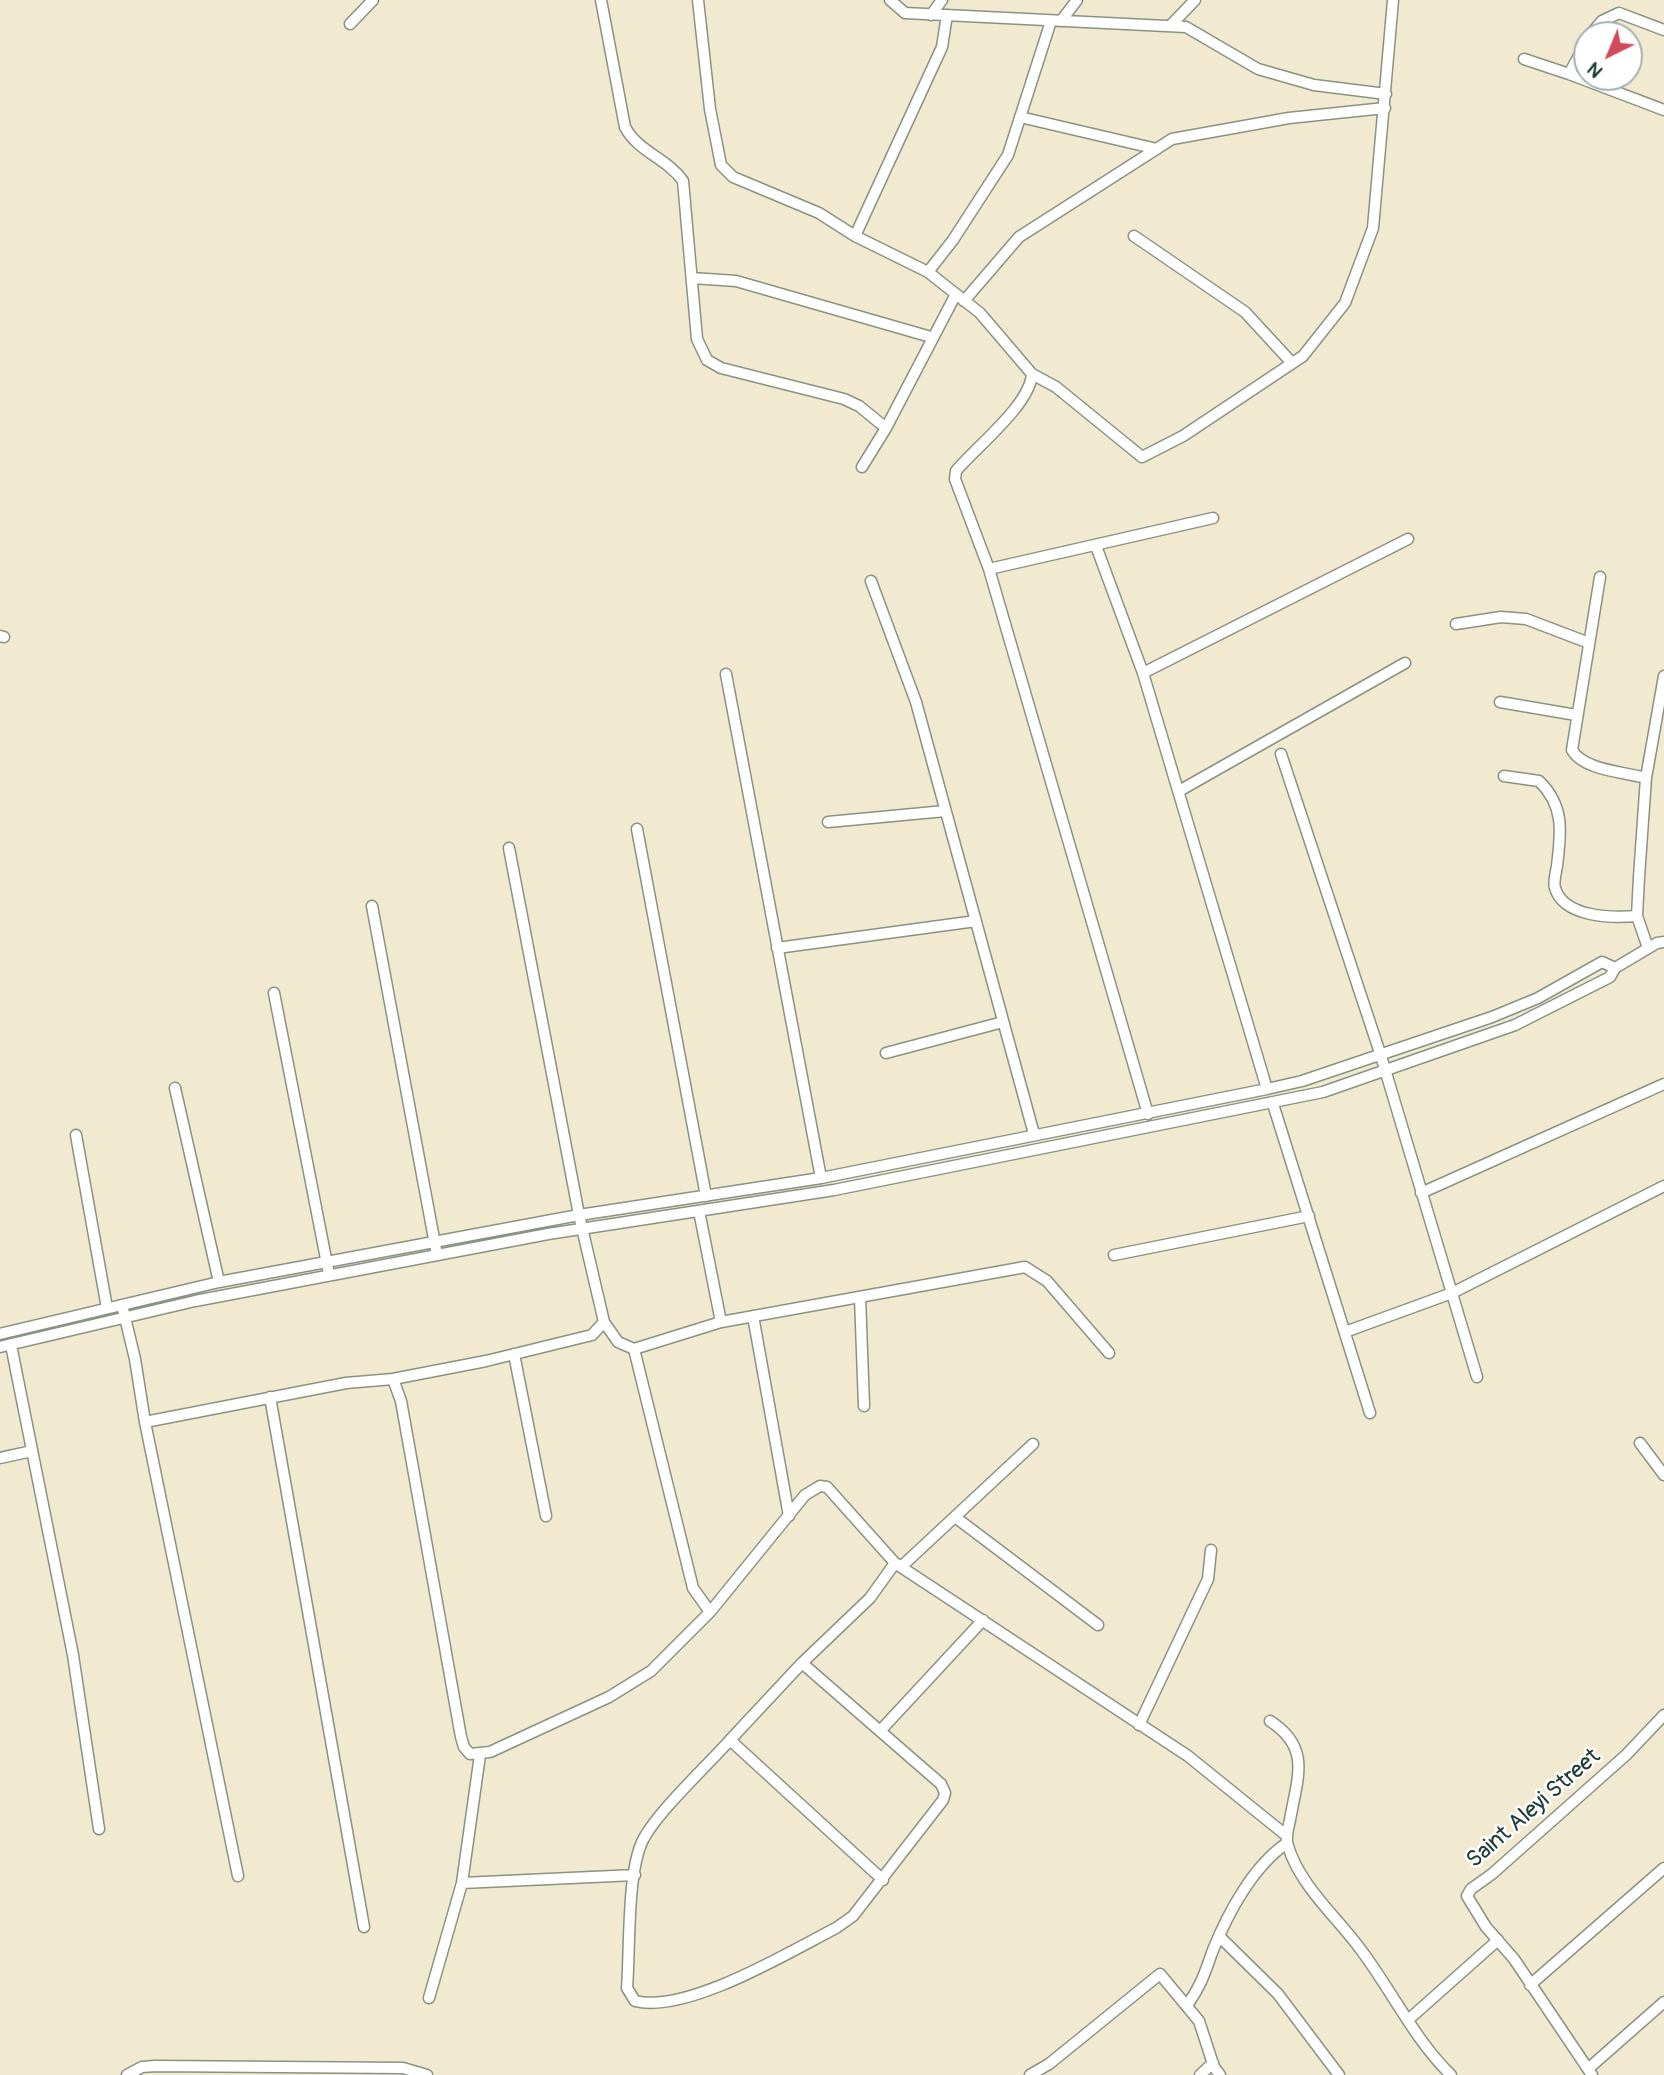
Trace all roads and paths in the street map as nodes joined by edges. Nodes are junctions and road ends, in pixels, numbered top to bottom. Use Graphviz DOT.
graph roads {
  1 [pos="373,0"];
  2 [pos="601,0"];
  3 [pos="698,0"];
  4 [pos="890,0"];
  5 [pos="943,0"];
  6 [pos="1077,0"];
  7 [pos="1195,0"];
  8 [pos="1393,0"];
  9 [pos="931,15"];
  10 [pos="947,15"];
  11 [pos="1056,21"];
  12 [pos="1601,21"];
  13 [pos="1640,21"];
  14 [pos="1643,22"];
  15 [pos="350,24"];
  16 [pos="1170,26"];
  17 [pos="1664,30"];
  18 [pos="1524,60"];
  19 [pos="1573,67"];
  20 [pos="1569,74"];
  21 [pos="1386,94"];
  22 [pos="1385,108"];
  23 [pos="1664,110"];
  24 [pos="1020,117"];
  25 [pos="1157,149"];
  26 [pos="855,236"];
  27 [pos="1134,236"];
  28 [pos="928,272"];
  29 [pos="692,278"];
  30 [pos="960,298"];
  31 [pos="931,337"];
  32 [pos="1292,363"];
  33 [pos="1032,374"];
  34 [pos="886,428"];
  35 [pos="862,467"];
  36 [pos="1213,518"];
  37 [pos="1408,539"];
  38 [pos="1096,546"];
  39 [pos="989,569"];
  40 [pos="1600,577"];
  41 [pos="871,581"];
  42 [pos="1456,624"];
  43 [pos="1589,643"];
  44 [pos="1405,663"];
  45 [pos="1143,673"];
  46 [pos="726,674"];
  47 [pos="1664,676"];
  48 [pos="1500,702"];
  49 [pos="1576,715"];
  50 [pos="1281,754"];
  51 [pos="1504,776"];
  52 [pos="1646,778"];
  53 [pos="1179,791"];
  54 [pos="945,811"];
  55 [pos="828,822"];
  56 [pos="637,829"];
  57 [pos="509,848"];
  58 [pos="372,906"];
  59 [pos="1637,916"];
  60 [pos="976,921"];
  61 [pos="1664,942"];
  62 [pos="778,948"];
  63 [pos="1648,948"];
  64 [pos="1615,968"];
  65 [pos="274,993"];
  66 [pos="1492,1017"];
  67 [pos="1003,1022"];
  68 [pos="1496,1033"];
  69 [pos="886,1053"];
  70 [pos="1381,1056"];
  71 [pos="1385,1071"];
  72 [pos="1664,1084"];
  73 [pos="175,1088"];
  74 [pos="1268,1089"];
  75 [pos="1208,1103"];
  76 [pos="1273,1104"];
  77 [pos="1148,1114"];
  78 [pos="1211,1116"];
  79 [pos="1034,1134"];
  80 [pos="76,1135"];
  81 [pos="1010,1139"];
  82 [pos="1012,1154"];
  83 [pos="821,1178"];
  84 [pos="1664,1186"];
  85 [pos="1421,1193"];
  86 [pos="706,1196"];
  87 [pos="699,1211"];
  88 [pos="579,1215"];
  89 [pos="1309,1216"];
  90 [pos="584,1228"];
  91 [pos="434,1242"];
  92 [pos="438,1255"];
  93 [pos="1114,1255"];
  94 [pos="327,1264"];
  95 [pos="330,1277"];
  96 [pos="219,1282"];
  97 [pos="1452,1293"];
  98 [pos="860,1297"];
  99 [pos="122,1305"];
  100 [pos="107,1308"];
  101 [pos="753,1316"];
  102 [pos="125,1318"];
  103 [pos="604,1322"];
  104 [pos="721,1322"];
  105 [pos="1345,1332"];
  106 [pos="0,1334"];
  107 [pos="11,1345"];
  108 [pos="0,1347"];
  109 [pos="634,1349"];
  110 [pos="1109,1353"];
  111 [pos="514,1354"];
  112 [pos="1477,1377"];
  113 [pos="393,1379"];
  114 [pos="270,1397"];
  115 [pos="864,1406"];
  116 [pos="1370,1413"];
  117 [pos="145,1422"];
  118 [pos="1640,1443"];
  119 [pos="1033,1444"];
  120 [pos="32,1451"];
  121 [pos="0,1458"];
  122 [pos="1664,1475"];
  123 [pos="547,1516"];
  124 [pos="789,1517"];
  125 [pos="955,1517"];
  126 [pos="1211,1550"];
  127 [pos="899,1564"];
  128 [pos="710,1612"];
  129 [pos="983,1620"];
  130 [pos="1098,1625"];
  131 [pos="802,1663"];
  132 [pos="1664,1715"];
  133 [pos="1270,1721"];
  134 [pos="1139,1725"];
  135 [pos="880,1731"];
  136 [pos="730,1740"];
  137 [pos="480,1755"];
  138 [pos="99,1829"];
  139 [pos="1287,1840"];
  140 [pos="1664,1868"];
  141 [pos="238,1875"];
  142 [pos="635,1875"];
  143 [pos="883,1881"];
  144 [pos="462,1883"];
  145 [pos="364,1927"];
  146 [pos="1220,1937"];
  147 [pos="1497,1940"];
  148 [pos="1530,1985"];
  149 [pos="429,1998"];
  150 [pos="1664,2002"];
  151 [pos="1188,2004"];
  152 [pos="1408,2020"];
  153 [pos="1213,2063"];
  154 [pos="1590,2072"];
  155 [pos="127,2075"];
  156 [pos="427,2075"];
  157 [pos="1030,2075"];
  158 [pos="1200,2075"];
  159 [pos="1220,2075"];
  160 [pos="1339,2075"];
  161 [pos="1451,2075"];
  1 -- 15 [label="street"];
  2 -- 29 [label="street"];
  3 -- 26 [label="street"];
  4 -- 9 [label="street"];
  5 -- 9 [label="street"];
  6 -- 11 [label="street"];
  7 -- 16 [label="street"];
  8 -- 21 [label="street"];
  9 -- 10 [label="street"];
  10 -- 11 [label="street"];
  10 -- 26 [label="street"];
  11 -- 16 [label="street"];
  11 -- 24 [label="street"];
  12 -- 13 [label="street"];
  14 -- 17 [label="street"];
  16 -- 21 [label="street"];
  18 -- 20 [label="street"];
  19 -- 20 [label="street"];
  20 -- 23 [label="street"];
  21 -- 22 [label="street"];
  22 -- 25 [label="street"];
  22 -- 32 [label="street"];
  24 -- 25 [label="street"];
  24 -- 28 [label="street"];
  25 -- 30 [label="street"];
  26 -- 28 [label="street"];
  27 -- 32 [label="street"];
  28 -- 30 [label="street"];
  29 -- 31 [label="street"];
  29 -- 34 [label="street"];
  30 -- 31 [label="street"];
  30 -- 33 [label="street"];
  31 -- 34 [label="street"];
  32 -- 33 [label="street"];
  33 -- 39 [label="street"];
  34 -- 35 [label="street"];
  36 -- 38 [label="street"];
  37 -- 45 [label="street"];
  38 -- 39 [label="street"];
  38 -- 45 [label="street"];
  39 -- 77 [label="street"];
  40 -- 43 [label="street"];
  41 -- 54 [label="street"];
  42 -- 43 [label="street"];
  43 -- 49 [label="street"];
  44 -- 53 [label="street"];
  45 -- 53 [label="street"];
  46 -- 62 [label="street"];
  47 -- 52 [label="street"];
  48 -- 49 [label="street"];
  49 -- 52 [label="street"];
  50 -- 70 [label="street"];
  51 -- 59 [label="street"];
  52 -- 59 [label="street"];
  53 -- 74 [label="street"];
  54 -- 55 [label="street"];
  54 -- 60 [label="street"];
  56 -- 86 [label="street"];
  57 -- 88 [label="street"];
  58 -- 91 [label="street"];
  59 -- 63 [label="street"];
  60 -- 62 [label="street"];
  60 -- 67 [label="street"];
  61 -- 63 [label="street"];
  62 -- 83 [label="street"];
  63 -- 64 [label="street"];
  64 -- 66 [label="street"];
  64 -- 68 [label="street"];
  65 -- 94 [label="street"];
  66 -- 68 [label="street"];
  66 -- 70 [label="street"];
  67 -- 69 [label="street"];
  67 -- 79 [label="street"];
  68 -- 71 [label="street"];
  70 -- 71 [label="street"];
  70 -- 74 [label="street"];
  71 -- 76 [label="street"];
  71 -- 85 [label="street"];
  72 -- 85 [label="street"];
  73 -- 96 [label="street"];
  74 -- 75 [label="street"];
  75 -- 77 [label="street"];
  75 -- 78 [label="street"];
  76 -- 78 [label="street"];
  76 -- 89 [label="street"];
  77 -- 79 [label="street"];
  78 -- 82 [label="street"];
  79 -- 81 [label="street"];
  80 -- 100 [label="street"];
  81 -- 82 [label="street"];
  81 -- 83 [label="street"];
  82 -- 87 [label="street"];
  83 -- 86 [label="street"];
  84 -- 97 [label="street"];
  85 -- 97 [label="street"];
  86 -- 88 [label="street"];
  87 -- 90 [label="street"];
  87 -- 104 [label="street"];
  88 -- 90 [label="street"];
  88 -- 91 [label="street"];
  89 -- 93 [label="street"];
  89 -- 105 [label="street"];
  90 -- 92 [label="street"];
  90 -- 103 [label="street"];
  91 -- 92 [label="street"];
  91 -- 94 [label="street"];
  92 -- 95 [label="street"];
  94 -- 95 [label="street"];
  94 -- 96 [label="street"];
  95 -- 102 [label="street"];
  96 -- 99 [label="street"];
  97 -- 105 [label="street"];
  97 -- 112 [label="street"];
  98 -- 101 [label="street"];
  98 -- 110 [label="street"];
  98 -- 115 [label="street"];
  99 -- 100 [label="street"];
  99 -- 102 [label="street"];
  100 -- 106 [label="street"];
  101 -- 104 [label="street"];
  101 -- 124 [label="street"];
  102 -- 107 [label="street"];
  102 -- 117 [label="street"];
  103 -- 109 [label="street"];
  103 -- 111 [label="street"];
  104 -- 109 [label="street"];
  105 -- 116 [label="street"];
  107 -- 108 [label="street"];
  107 -- 120 [label="street"];
  109 -- 128 [label="street"];
  111 -- 113 [label="street"];
  111 -- 123 [label="street"];
  113 -- 114 [label="street"];
  113 -- 137 [label="street"];
  114 -- 117 [label="street"];
  114 -- 145 [label="street"];
  117 -- 141 [label="street"];
  118 -- 122 [label="street"];
  119 -- 125 [label="street"];
  120 -- 121 [label="street"];
  120 -- 138 [label="street"];
  124 -- 127 [label="street"];
  124 -- 128 [label="street"];
  125 -- 127 [label="street"];
  125 -- 130 [label="street"];
  126 -- 134 [label="street"];
  127 -- 129 [label="street"];
  127 -- 131 [label="street"];
  128 -- 137 [label="street"];
  129 -- 134 [label="street"];
  129 -- 135 [label="street"];
  131 -- 135 [label="street"];
  131 -- 136 [label="street"];
  132 -- 147 [label="street, Saint Aleyi Street"];
  133 -- 139 [label="street"];
  134 -- 139 [label="street"];
  135 -- 143 [label="street"];
  136 -- 142 [label="street"];
  136 -- 143 [label="street"];
  137 -- 144 [label="street"];
  139 -- 146 [label="street"];
  139 -- 152 [label="street"];
  140 -- 148 [label="street"];
  142 -- 143 [label="street"];
  142 -- 144 [label="street"];
  144 -- 149 [label="street"];
  146 -- 151 [label="street"];
  146 -- 160 [label="street"];
  147 -- 148 [label="street, Saint Aleyi Street"];
  147 -- 152 [label="street"];
  148 -- 154 [label="street, Saint Aleyi Street"];
  150 -- 154 [label="street"];
  151 -- 153 [label="street"];
  151 -- 157 [label="street"];
  152 -- 161 [label="street"];
  153 -- 158 [label="street"];
  153 -- 159 [label="street"];
  155 -- 156 [label="street"];
}
